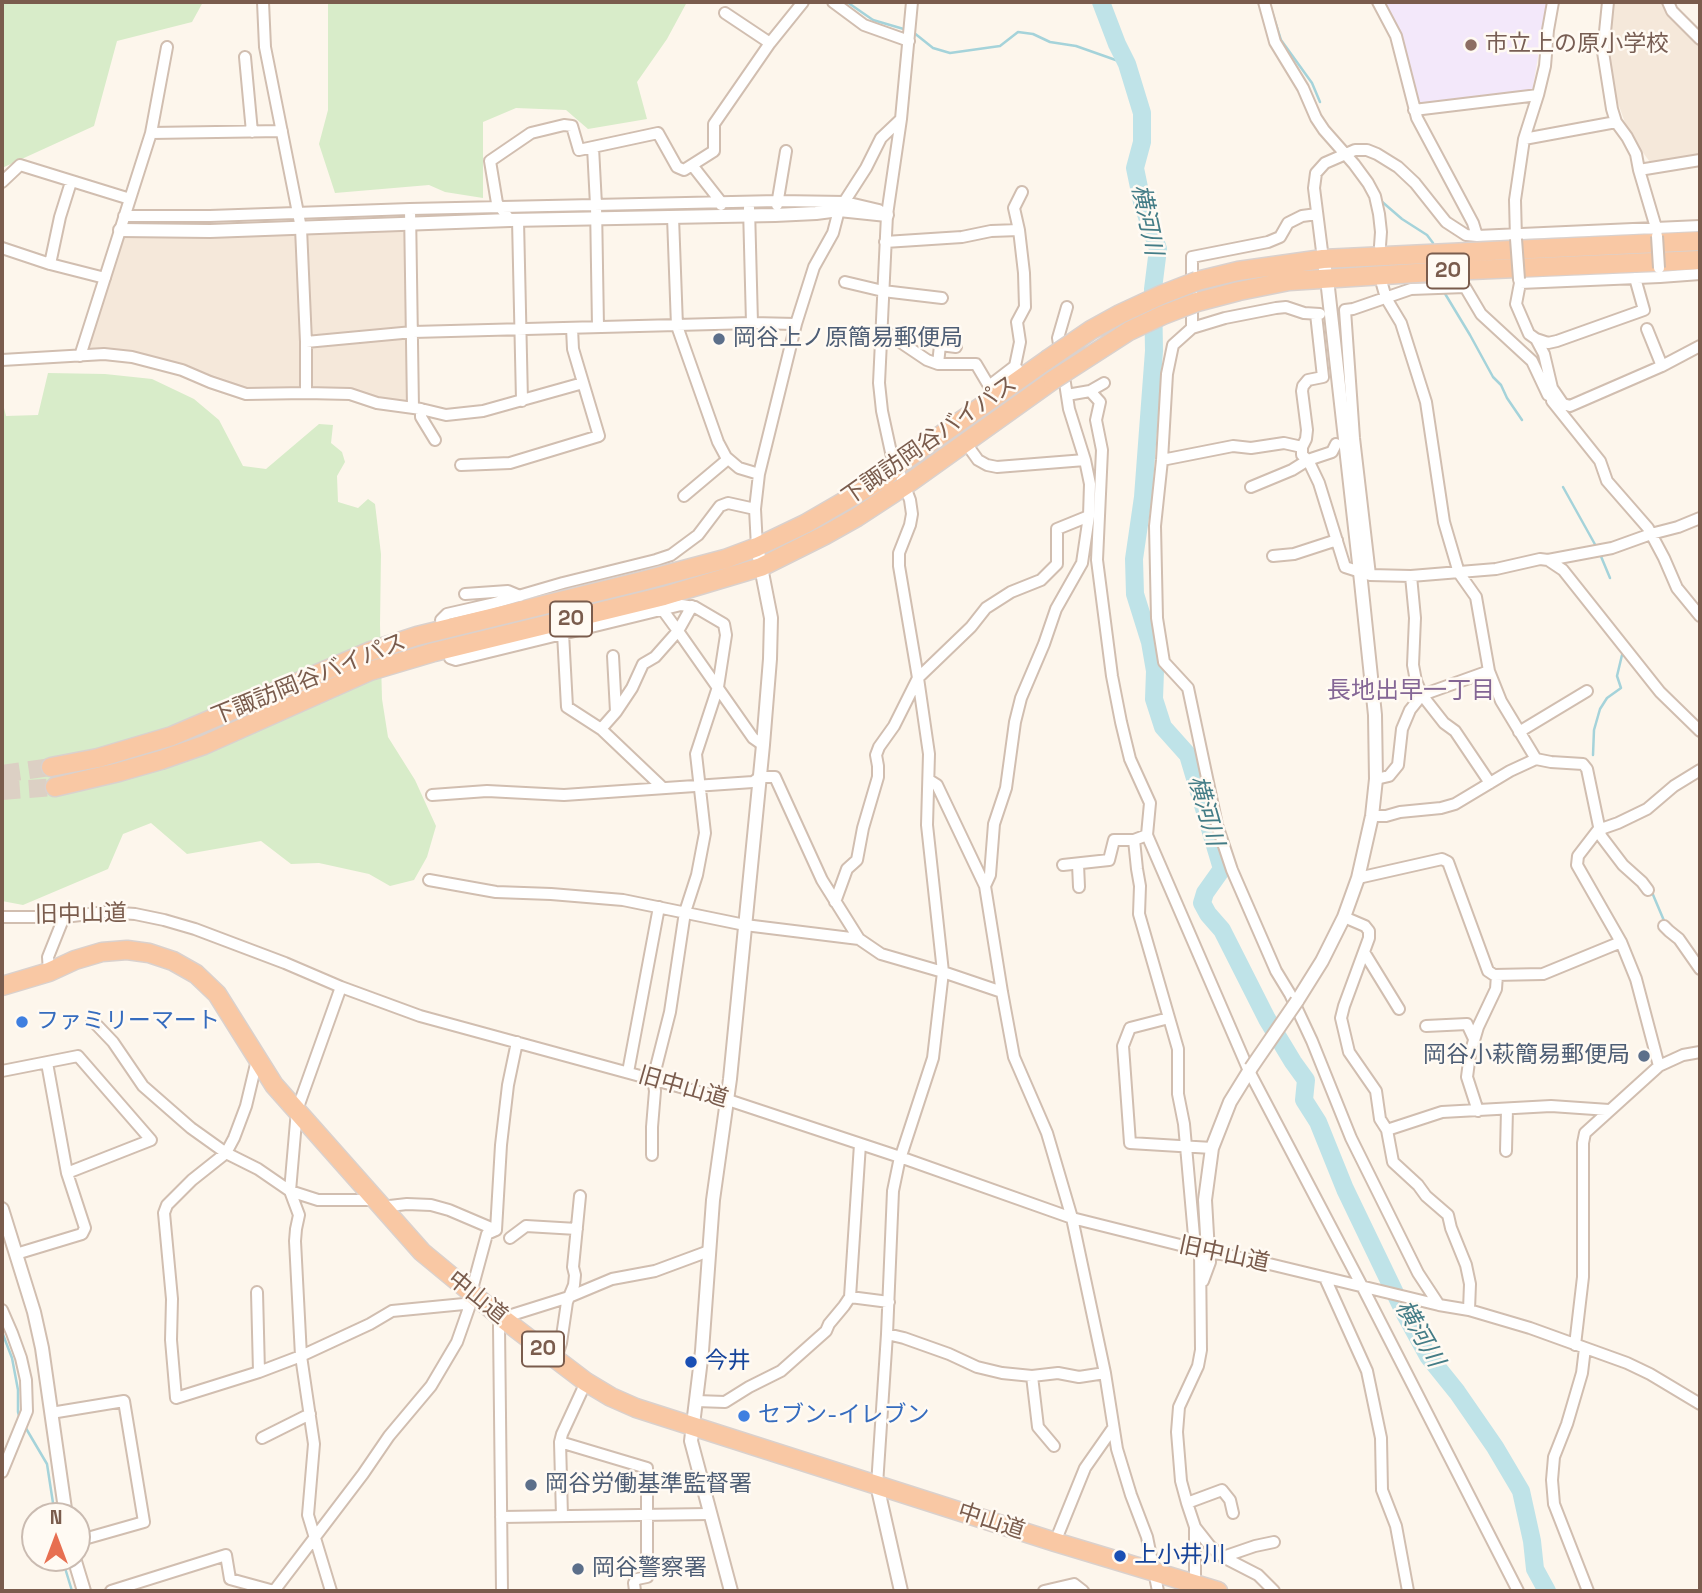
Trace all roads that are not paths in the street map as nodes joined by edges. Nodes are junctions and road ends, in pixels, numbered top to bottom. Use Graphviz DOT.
graph roads {
  1 [pos="263,2"];
  2 [pos="803,2"];
  3 [pos="833,2"];
  4 [pos="912,2"];
  5 [pos="1264,2"];
  6 [pos="1378,2"];
  7 [pos="1553,2"];
  8 [pos="1608,2"];
  9 [pos="1668,2"];
  10 [pos="725,13"];
  11 [pos="1699,36"];
  12 [pos="909,41"];
  13 [pos="770,43"];
  14 [pos="167,47"];
  15 [pos="245,57"];
  16 [pos="1538,95"];
  17 [pos="1414,110"];
  18 [pos="901,119"];
  19 [pos="1616,122"];
  20 [pos="282,131"];
  21 [pos="252,132"];
  22 [pos="152,133"];
  23 [pos="1524,139"];
  24 [pos="593,147"];
  25 [pos="786,151"];
  26 [pos="1344,154"];
  27 [pos="1700,160"];
  28 [pos="692,165"];
  29 [pos="1639,170"];
  30 [pos="71,181"];
  31 [pos="2,182"];
  32 [pos="1022,192"];
  33 [pos="131,200"];
  34 [pos="749,201"];
  35 [pos="778,201"];
  36 [pos="721,202"];
  37 [pos="596,205"];
  38 [pos="842,206"];
  39 [pos="500,208"];
  40 [pos="410,209"];
  41 [pos="299,213"];
  42 [pos="887,213"];
  43 [pos="1317,214"];
  44 [pos="750,215"];
  45 [pos="775,215"];
  46 [pos="124,216"];
  47 [pos="210,216"];
  48 [pos="722,216"];
  49 [pos="673,217"];
  50 [pos="596,219"];
  51 [pos="514,220"];
  52 [pos="410,224"];
  53 [pos="1700,226"];
  54 [pos="302,228"];
  55 [pos="120,230"];
  56 [pos="1019,230"];
  57 [pos="210,231"];
  58 [pos="1657,232"];
  59 [pos="1477,236"];
  60 [pos="1516,237"];
  61 [pos="1700,241"];
  62 [pos="885,242"];
  63 [pos="1380,246"];
  64 [pos="2,248"];
  65 [pos="1322,259"];
  66 [pos="1700,260"];
  67 [pos="50,264"];
  68 [pos="1660,273"];
  69 [pos="1700,274"];
  70 [pos="105,278"];
  71 [pos="1635,278"];
  72 [pos="1327,279"];
  73 [pos="1519,281"];
  74 [pos="845,282"];
  75 [pos="1382,285"];
  76 [pos="883,291"];
  77 [pos="942,298"];
  78 [pos="1386,298"];
  79 [pos="1067,307"];
  80 [pos="751,323"];
  81 [pos="796,324"];
  82 [pos="677,326"];
  83 [pos="572,327"];
  84 [pos="598,327"];
  85 [pos="1192,328"];
  86 [pos="520,329"];
  87 [pos="881,329"];
  88 [pos="1647,329"];
  89 [pos="413,332"];
  90 [pos="1536,339"];
  91 [pos="306,342"];
  92 [pos="1700,346"];
  93 [pos="956,347"];
  94 [pos="80,356"];
  95 [pos="2,360"];
  96 [pos="938,364"];
  97 [pos="1662,366"];
  98 [pos="1018,372"];
  99 [pos="583,383"];
  100 [pos="1104,383"];
  101 [pos="1090,391"];
  102 [pos="1550,391"];
  103 [pos="306,393"];
  104 [pos="1066,396"];
  105 [pos="522,401"];
  106 [pos="417,409"];
  107 [pos="435,440"];
  108 [pos="965,442"];
  109 [pos="1336,444"];
  110 [pos="1302,447"];
  111 [pos="728,459"];
  112 [pos="1085,460"];
  113 [pos="1163,460"];
  114 [pos="1308,460"];
  115 [pos="461,465"];
  116 [pos="897,466"];
  117 [pos="759,474"];
  118 [pos="906,485"];
  119 [pos="1251,487"];
  120 [pos="684,496"];
  121 [pos="755,509"];
  122 [pos="1089,516"];
  123 [pos="1700,518"];
  124 [pos="1651,534"];
  125 [pos="1337,540"];
  126 [pos="757,547"];
  127 [pos="1273,556"];
  128 [pos="1548,559"];
  129 [pos="761,567"];
  130 [pos="1365,573"];
  131 [pos="1459,573"];
  132 [pos="1411,576"];
  133 [pos="465,594"];
  134 [pos="520,596"];
  135 [pos="692,606"];
  136 [pos="662,608"];
  137 [pos="1700,616"];
  138 [pos="441,621"];
  139 [pos="678,631"];
  140 [pos="563,634"];
  141 [pos="613,656"];
  142 [pos="450,658"];
  143 [pos="1489,671"];
  144 [pos="918,678"];
  145 [pos="718,687"];
  146 [pos="1587,691"];
  147 [pos="1422,695"];
  148 [pos="616,712"];
  149 [pos="601,729"];
  150 [pos="1700,731"];
  151 [pos="1519,732"];
  152 [pos="763,745"];
  153 [pos="1536,759"];
  154 [pos="51,767"];
  155 [pos="1700,770"];
  156 [pos="760,777"];
  157 [pos="1376,779"];
  158 [pos="929,780"];
  159 [pos="1490,783"];
  160 [pos="699,786"];
  161 [pos="55,787"];
  162 [pos="662,787"];
  163 [pos="432,795"];
  164 [pos="1372,816"];
  165 [pos="1598,830"];
  166 [pos="1147,835"];
  167 [pos="1134,840"];
  168 [pos="1077,864"];
  169 [pos="1063,865"];
  170 [pos="1358,878"];
  171 [pos="429,880"];
  172 [pos="985,886"];
  173 [pos="1079,887"];
  174 [pos="1648,890"];
  175 [pos="835,902"];
  176 [pos="659,907"];
  177 [pos="685,912"];
  178 [pos="1344,916"];
  179 [pos="2,917"];
  180 [pos="64,917"];
  181 [pos="745,925"];
  182 [pos="1664,926"];
  183 [pos="859,939"];
  184 [pos="1621,942"];
  185 [pos="1364,953"];
  186 [pos="1700,969"];
  187 [pos="49,972"];
  188 [pos="943,972"];
  189 [pos="1497,975"];
  190 [pos="2,986"];
  191 [pos="341,987"];
  192 [pos="1002,992"];
  193 [pos="1399,1009"];
  194 [pos="1169,1018"];
  195 [pos="92,1020"];
  196 [pos="1426,1026"];
  197 [pos="1474,1039"];
  198 [pos="517,1042"];
  199 [pos="1700,1052"];
  200 [pos="257,1060"];
  201 [pos="47,1063"];
  202 [pos="1659,1066"];
  203 [pos="1250,1069"];
  204 [pos="2,1071"];
  205 [pos="628,1072"];
  206 [pos="653,1079"];
  207 [pos="728,1100"];
  208 [pos="1507,1109"];
  209 [pos="297,1110"];
  210 [pos="1609,1110"];
  211 [pos="1478,1111"];
  212 [pos="1387,1130"];
  213 [pos="860,1144"];
  214 [pos="1186,1146"];
  215 [pos="1212,1148"];
  216 [pos="1506,1151"];
  217 [pos="226,1153"];
  218 [pos="652,1155"];
  219 [pos="901,1157"];
  220 [pos="67,1174"];
  221 [pos="290,1191"];
  222 [pos="580,1196"];
  223 [pos="378,1204"];
  224 [pos="2,1209"];
  225 [pos="1072,1218"];
  226 [pos="577,1229"];
  227 [pos="496,1230"];
  228 [pos="1194,1236"];
  229 [pos="510,1238"];
  230 [pos="709,1251"];
  231 [pos="1204,1251"];
  232 [pos="16,1254"];
  233 [pos="1325,1278"];
  234 [pos="1366,1289"];
  235 [pos="257,1292"];
  236 [pos="569,1297"];
  237 [pos="850,1297"];
  238 [pos="470,1299"];
  239 [pos="889,1302"];
  240 [pos="1436,1305"];
  241 [pos="2,1310"];
  242 [pos="1468,1310"];
  243 [pos="502,1318"];
  244 [pos="887,1334"];
  245 [pos="1580,1346"];
  246 [pos="301,1356"];
  247 [pos="556,1359"];
  248 [pos="259,1372"];
  249 [pos="1105,1373"];
  250 [pos="1032,1376"];
  251 [pos="586,1382"];
  252 [pos="696,1401"];
  253 [pos="1700,1404"];
  254 [pos="51,1413"];
  255 [pos="310,1414"];
  256 [pos="693,1425"];
  257 [pos="1113,1428"];
  258 [pos="262,1438"];
  259 [pos="560,1442"];
  260 [pos="1054,1446"];
  261 [pos="2,1472"];
  262 [pos="877,1485"];
  263 [pos="64,1502"];
  264 [pos="1187,1503"];
  265 [pos="1233,1513"];
  266 [pos="709,1514"];
  267 [pos="562,1516"];
  268 [pos="646,1516"];
  269 [pos="501,1517"];
  270 [pos="1195,1527"];
  271 [pos="91,1537"];
  272 [pos="315,1537"];
  273 [pos="1055,1542"];
  274 [pos="1274,1542"];
  275 [pos="1223,1558"];
  276 [pos="79,1572"];
  277 [pos="1155,1573"];
  278 [pos="1195,1588"];
  279 [pos="85,1591"];
  280 [pos="111,1591"];
  281 [pos="274,1591"];
  282 [pos="331,1591"];
  283 [pos="502,1591"];
  284 [pos="635,1591"];
  285 [pos="732,1591"];
  286 [pos="901,1591"];
  287 [pos="1044,1591"];
  288 [pos="1083,1591"];
  289 [pos="1158,1591"];
  290 [pos="1218,1591"];
  291 [pos="1274,1591"];
  292 [pos="1408,1591"];
  293 [pos="1518,1591"];
  294 [pos="1588,1591"];
  1 -- 20 [label="street"];
  2 -- 13 [label="street"];
  3 -- 12 [label="street"];
  4 -- 12 [label="street"];
  5 -- 26 [label="street"];
  6 -- 17 [label="street"];
  7 -- 16 [label="street"];
  8 -- 19 [label="street"];
  9 -- 11 [label="street"];
  10 -- 13 [label="street"];
  12 -- 18 [label="street"];
  13 -- 28 [label="street"];
  14 -- 22 [label="street"];
  15 -- 21 [label="street"];
  16 -- 17 [label="street"];
  16 -- 23 [label="street"];
  17 -- 59 [label="street"];
  18 -- 38 [label="street"];
  18 -- 42 [label="street"];
  19 -- 23 [label="street"];
  19 -- 29 [label="street"];
  20 -- 21 [label="street"];
  20 -- 41 [label="street"];
  21 -- 22 [label="street"];
  22 -- 33 [label="street"];
  23 -- 60 [label="street"];
  24 -- 28 [label="street"];
  24 -- 37 [label="street"];
  24 -- 39 [label="street"];
  25 -- 35 [label="street"];
  26 -- 43 [label="street"];
  26 -- 59 [label="street"];
  26 -- 63 [label="street"];
  27 -- 29 [label="street"];
  28 -- 36 [label="street"];
  29 -- 58 [label="street"];
  30 -- 31 [label="street"];
  30 -- 33 [label="street"];
  30 -- 67 [label="street"];
  32 -- 56 [label="street"];
  33 -- 46 [label="street"];
  34 -- 35 [label="street"];
  34 -- 36 [label="street"];
  34 -- 44 [label="street"];
  35 -- 38 [label="street"];
  35 -- 45 [label="street"];
  36 -- 37 [label="street"];
  36 -- 48 [label="street"];
  37 -- 39 [label="street"];
  37 -- 50 [label="street"];
  38 -- 42 [label="street"];
  38 -- 45 [label="street"];
  38 -- 81 [label="street"];
  39 -- 40 [label="street"];
  39 -- 51 [label="street"];
  40 -- 41 [label="street"];
  40 -- 52 [label="street"];
  41 -- 47 [label="street"];
  41 -- 54 [label="street"];
  42 -- 62 [label="street"];
  43 -- 65 [label="street"];
  43 -- 85 [label="street"];
  44 -- 45 [label="street"];
  44 -- 48 [label="street"];
  44 -- 80 [label="street"];
  46 -- 47 [label="street"];
  46 -- 55 [label="street"];
  47 -- 57 [label="street"];
  48 -- 49 [label="street"];
  49 -- 50 [label="street"];
  49 -- 82 [label="street"];
  50 -- 51 [label="street"];
  50 -- 84 [label="street"];
  51 -- 52 [label="street"];
  51 -- 86 [label="street"];
  52 -- 54 [label="street"];
  52 -- 89 [label="street"];
  53 -- 58 [label="street"];
  54 -- 57 [label="street"];
  54 -- 91 [label="street"];
  55 -- 57 [label="street"];
  55 -- 70 [label="street"];
  56 -- 62 [label="street"];
  56 -- 98 [label="street"];
  58 -- 60 [label="street"];
  58 -- 68 [label="street, bridge"];
  59 -- 60 [label="street"];
  60 -- 73 [label="street, bridge"];
  61 -- 65 [label="highway, 下諏訪岡谷バイパス / 20"];
  62 -- 76 [label="street"];
  64 -- 67 [label="street"];
  65 -- 72 [label="street"];
  65 -- 98 [label="highway, 下諏訪岡谷バイパス / 20, bridge"];
  66 -- 72 [label="highway, 下諏訪岡谷バイパス / 20"];
  67 -- 70 [label="street"];
  68 -- 69 [label="street"];
  68 -- 71 [label="street"];
  70 -- 94 [label="street"];
  71 -- 73 [label="street"];
  71 -- 90 [label="street"];
  72 -- 108 [label="highway, 下諏訪岡谷バイパス / 20, bridge"];
  72 -- 130 [label="street"];
  73 -- 90 [label="street"];
  74 -- 76 [label="street"];
  75 -- 78 [label="street"];
  76 -- 77 [label="street"];
  76 -- 87 [label="street"];
  78 -- 102 [label="street"];
  78 -- 130 [label="street"];
  78 -- 131 [label="street"];
  79 -- 104 [label="street"];
  80 -- 81 [label="street"];
  80 -- 82 [label="street"];
  81 -- 117 [label="street"];
  82 -- 84 [label="street"];
  82 -- 111 [label="street"];
  83 -- 84 [label="street"];
  83 -- 86 [label="street"];
  83 -- 99 [label="street"];
  85 -- 110 [label="street"];
  85 -- 113 [label="street"];
  86 -- 89 [label="street"];
  86 -- 105 [label="street"];
  87 -- 96 [label="street"];
  87 -- 116 [label="street"];
  88 -- 97 [label="street"];
  89 -- 91 [label="street"];
  89 -- 106 [label="street"];
  90 -- 102 [label="street"];
  91 -- 103 [label="street"];
  92 -- 97 [label="street"];
  93 -- 96 [label="street"];
  94 -- 95 [label="street"];
  94 -- 103 [label="street"];
  96 -- 98 [label="street"];
  97 -- 102 [label="street"];
  98 -- 116 [label="highway, 下諏訪岡谷バイパス / 20"];
  99 -- 105 [label="street"];
  99 -- 115 [label="street"];
  100 -- 101 [label="street"];
  101 -- 104 [label="street"];
  101 -- 166 [label="street"];
  102 -- 124 [label="street"];
  103 -- 106 [label="street"];
  104 -- 112 [label="street"];
  105 -- 106 [label="street"];
  106 -- 107 [label="street"];
  108 -- 112 [label="street"];
  108 -- 118 [label="highway, 下諏訪岡谷バイパス / 20"];
  109 -- 114 [label="street"];
  110 -- 113 [label="street"];
  110 -- 114 [label="street"];
  111 -- 117 [label="street"];
  111 -- 120 [label="street"];
  112 -- 122 [label="street"];
  113 -- 240 [label="street"];
  114 -- 119 [label="street"];
  114 -- 125 [label="street"];
  116 -- 118 [label="street"];
  116 -- 126 [label="highway, 下諏訪岡谷バイパス / 20"];
  117 -- 121 [label="street"];
  118 -- 129 [label="highway, 下諏訪岡谷バイパス / 20"];
  118 -- 144 [label="street"];
  121 -- 126 [label="street"];
  121 -- 134 [label="street"];
  122 -- 144 [label="street"];
  122 -- 172 [label="street"];
  123 -- 124 [label="street"];
  124 -- 128 [label="street"];
  124 -- 137 [label="street"];
  125 -- 127 [label="street"];
  125 -- 130 [label="street"];
  126 -- 129 [label="street"];
  126 -- 154 [label="highway, 下諏訪岡谷バイパス / 20"];
  128 -- 131 [label="street"];
  128 -- 150 [label="street"];
  129 -- 152 [label="street"];
  129 -- 161 [label="highway, 下諏訪岡谷バイパス / 20"];
  130 -- 132 [label="street"];
  130 -- 157 [label="street"];
  131 -- 132 [label="street"];
  131 -- 143 [label="street"];
  132 -- 147 [label="street"];
  133 -- 134 [label="street"];
  134 -- 138 [label="street"];
  135 -- 136 [label="street"];
  135 -- 139 [label="street"];
  135 -- 145 [label="street"];
  136 -- 139 [label="street"];
  136 -- 140 [label="street"];
  139 -- 145 [label="street"];
  139 -- 148 [label="street"];
  140 -- 142 [label="street"];
  140 -- 149 [label="street"];
  141 -- 148 [label="street"];
  143 -- 147 [label="street"];
  143 -- 151 [label="street"];
  144 -- 158 [label="street"];
  144 -- 175 [label="street"];
  145 -- 152 [label="street"];
  145 -- 160 [label="street"];
  146 -- 151 [label="street"];
  147 -- 157 [label="street"];
  147 -- 159 [label="street"];
  148 -- 149 [label="street"];
  149 -- 162 [label="street"];
  151 -- 153 [label="street"];
  152 -- 156 [label="street"];
  153 -- 159 [label="street"];
  153 -- 165 [label="street"];
  155 -- 165 [label="street"];
  156 -- 160 [label="street"];
  156 -- 175 [label="street"];
  156 -- 181 [label="street"];
  157 -- 164 [label="street"];
  158 -- 172 [label="street"];
  158 -- 188 [label="street"];
  159 -- 164 [label="street"];
  160 -- 162 [label="street"];
  160 -- 177 [label="street"];
  162 -- 163 [label="street"];
  164 -- 170 [label="street"];
  165 -- 174 [label="street"];
  165 -- 184 [label="street"];
  166 -- 167 [label="street"];
  166 -- 203 [label="street"];
  167 -- 168 [label="street"];
  167 -- 194 [label="street"];
  168 -- 169 [label="street"];
  168 -- 173 [label="street"];
  170 -- 178 [label="street"];
  170 -- 189 [label="street"];
  171 -- 176 [label="street"];
  172 -- 192 [label="street"];
  175 -- 183 [label="street"];
  176 -- 177 [label="street"];
  176 -- 205 [label="street"];
  177 -- 181 [label="street"];
  177 -- 206 [label="street"];
  178 -- 185 [label="street"];
  178 -- 203 [label="street, bridge"];
  179 -- 180 [label="street, 旧中山道"];
  180 -- 187 [label="street"];
  180 -- 191 [label="street, 旧中山道"];
  181 -- 183 [label="street"];
  181 -- 207 [label="street"];
  182 -- 186 [label="street"];
  183 -- 188 [label="street"];
  184 -- 189 [label="street"];
  184 -- 202 [label="street"];
  185 -- 193 [label="street"];
  185 -- 212 [label="street"];
  187 -- 190 [label="highway, 中山道 / 20"];
  187 -- 200 [label="highway, 中山道 / 20"];
  188 -- 192 [label="street"];
  188 -- 219 [label="street"];
  189 -- 197 [label="street"];
  191 -- 198 [label="street, 旧中山道"];
  191 -- 209 [label="street"];
  192 -- 225 [label="street"];
  194 -- 214 [label="street"];
  194 -- 214 [label="street"];
  195 -- 217 [label="street"];
  196 -- 197 [label="street"];
  197 -- 211 [label="street"];
  198 -- 205 [label="street, 旧中山道"];
  198 -- 227 [label="street"];
  199 -- 202 [label="street"];
  200 -- 209 [label="highway, 中山道 / 20"];
  200 -- 217 [label="street"];
  201 -- 204 [label="street"];
  201 -- 220 [label="street"];
  201 -- 220 [label="street"];
  202 -- 210 [label="street"];
  203 -- 215 [label="street"];
  203 -- 234 [label="street"];
  205 -- 206 [label="street, 旧中山道"];
  206 -- 207 [label="street, 旧中山道"];
  206 -- 218 [label="street"];
  207 -- 213 [label="street, 旧中山道"];
  207 -- 230 [label="street"];
  208 -- 210 [label="street"];
  208 -- 211 [label="street"];
  208 -- 216 [label="street"];
  209 -- 221 [label="street"];
  209 -- 223 [label="highway, 中山道 / 20"];
  210 -- 245 [label="street"];
  211 -- 212 [label="street"];
  212 -- 242 [label="street"];
  213 -- 219 [label="street, 旧中山道"];
  213 -- 237 [label="street"];
  214 -- 215 [label="street"];
  214 -- 228 [label="street"];
  215 -- 231 [label="street"];
  217 -- 221 [label="street"];
  217 -- 248 [label="street"];
  219 -- 225 [label="street, 旧中山道"];
  219 -- 239 [label="street"];
  220 -- 232 [label="street"];
  221 -- 223 [label="street"];
  221 -- 246 [label="street"];
  222 -- 226 [label="street"];
  223 -- 227 [label="street"];
  223 -- 238 [label="highway, 中山道 / 20"];
  224 -- 232 [label="street"];
  225 -- 231 [label="street, 旧中山道"];
  225 -- 249 [label="street"];
  226 -- 229 [label="street"];
  226 -- 236 [label="street"];
  227 -- 238 [label="street"];
  230 -- 236 [label="street"];
  230 -- 252 [label="street"];
  231 -- 233 [label="street, 旧中山道"];
  231 -- 264 [label="street"];
  232 -- 254 [label="street"];
  233 -- 234 [label="street, 旧中山道"];
  233 -- 292 [label="street"];
  234 -- 240 [label="street, 旧中山道"];
  234 -- 293 [label="street"];
  235 -- 248 [label="street"];
  236 -- 243 [label="street"];
  236 -- 247 [label="street"];
  237 -- 239 [label="street"];
  237 -- 252 [label="street"];
  238 -- 243 [label="highway, 中山道 / 20"];
  238 -- 246 [label="street"];
  238 -- 272 [label="street"];
  239 -- 244 [label="street"];
  240 -- 242 [label="street, 旧中山道"];
  241 -- 261 [label="street"];
  242 -- 245 [label="street"];
  243 -- 247 [label="highway, 中山道 / 20"];
  243 -- 269 [label="street"];
  244 -- 250 [label="street"];
  244 -- 262 [label="street"];
  245 -- 253 [label="street"];
  245 -- 294 [label="street"];
  246 -- 248 [label="street"];
  246 -- 255 [label="street"];
  247 -- 251 [label="highway, 中山道 / 20"];
  249 -- 250 [label="street"];
  249 -- 257 [label="street"];
  250 -- 260 [label="street"];
  251 -- 256 [label="highway, 中山道 / 20"];
  251 -- 259 [label="street"];
  252 -- 256 [label="street"];
  254 -- 263 [label="street"];
  254 -- 271 [label="street"];
  255 -- 258 [label="street"];
  255 -- 272 [label="street"];
  256 -- 262 [label="highway, 中山道 / 20"];
  256 -- 266 [label="street"];
  257 -- 273 [label="street"];
  257 -- 277 [label="street"];
  259 -- 267 [label="street"];
  259 -- 268 [label="street"];
  262 -- 273 [label="highway, 中山道 / 20"];
  262 -- 286 [label="street"];
  264 -- 265 [label="street"];
  264 -- 270 [label="street"];
  266 -- 268 [label="street"];
  266 -- 285 [label="street"];
  267 -- 268 [label="street"];
  267 -- 269 [label="street"];
  268 -- 284 [label="street"];
  269 -- 283 [label="street"];
  270 -- 275 [label="street"];
  270 -- 278 [label="street"];
  272 -- 281 [label="street"];
  272 -- 282 [label="street"];
  273 -- 277 [label="highway, 中山道 / 20"];
  274 -- 275 [label="street"];
  275 -- 291 [label="street"];
  276 -- 279 [label="street"];
  277 -- 278 [label="highway, 中山道 / 20"];
  277 -- 289 [label="street"];
  278 -- 290 [label="highway, 中山道 / 20"];
  280 -- 281 [label="street"];
  287 -- 288 [label="street"];
}
